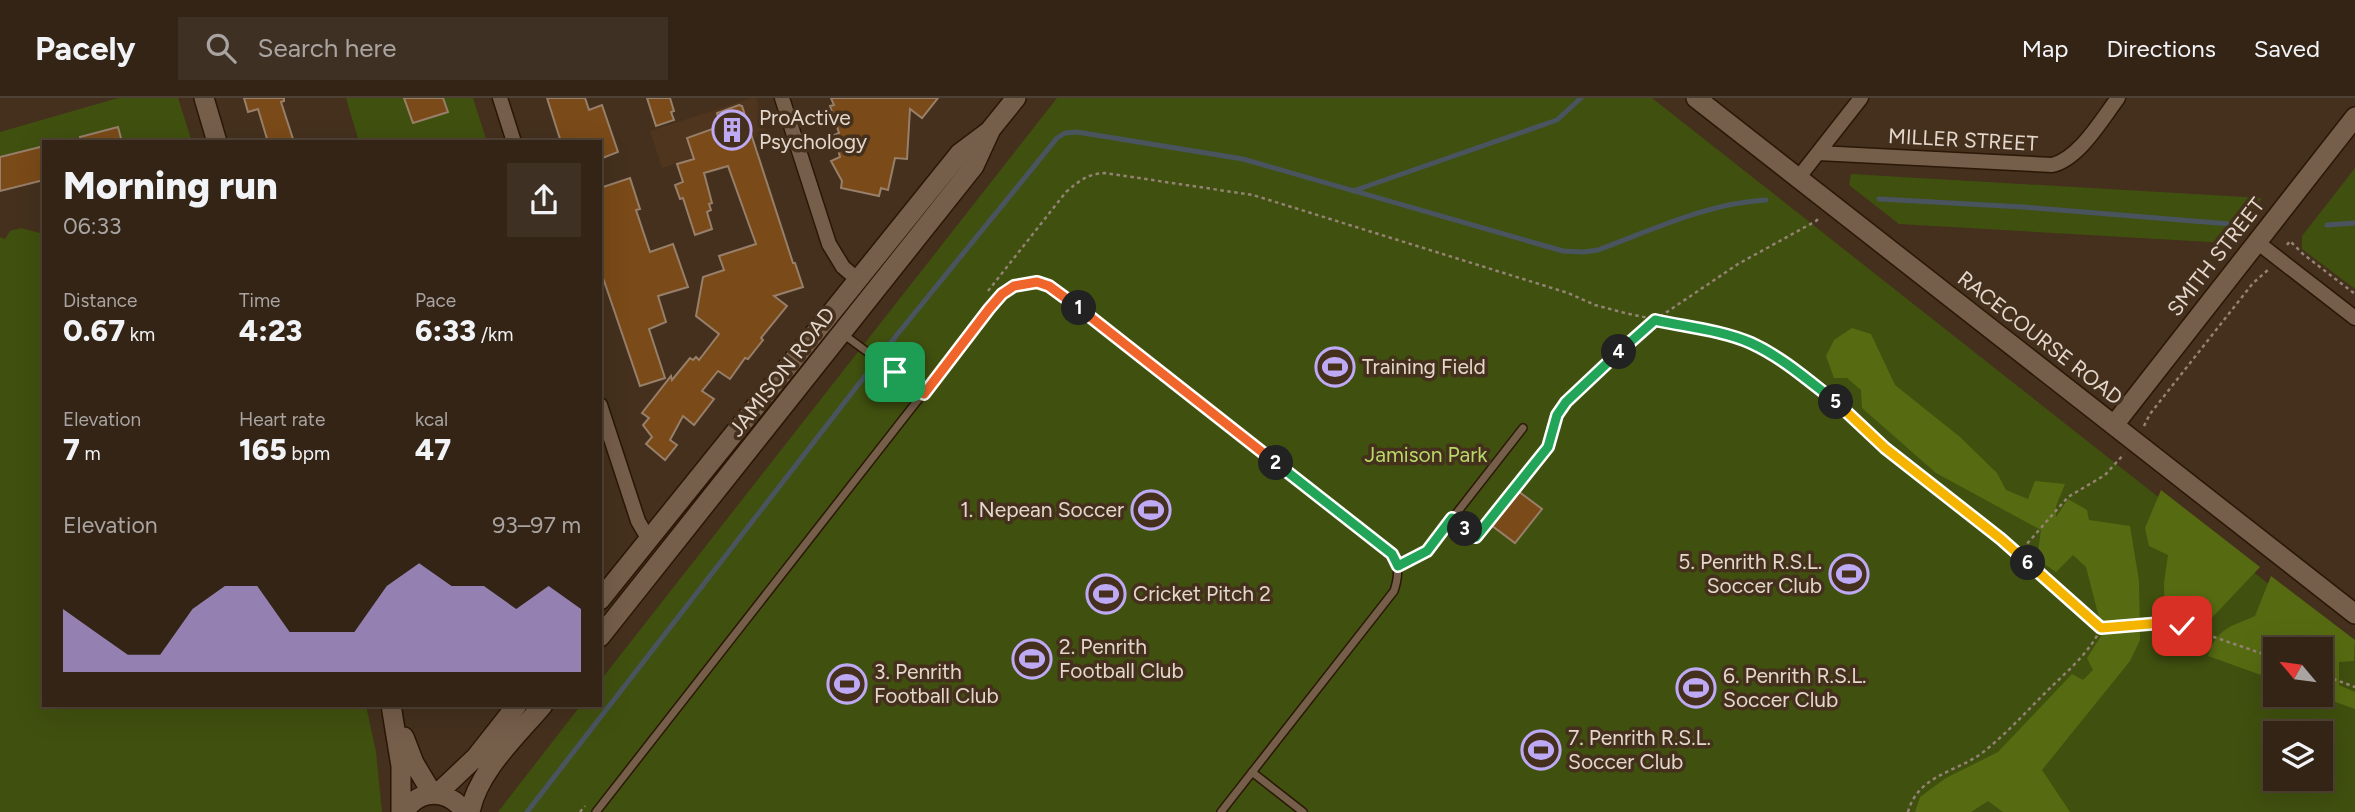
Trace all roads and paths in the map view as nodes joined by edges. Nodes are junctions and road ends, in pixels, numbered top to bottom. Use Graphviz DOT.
graph roads {
  1 [pos="204,98"];
  2 [pos="499,98"];
  3 [pos="782,98"];
  4 [pos="1016,98"];
  5 [pos="1696,98"];
  6 [pos="1861,98"];
  7 [pos="2118,98"];
  8 [pos="2355,117"];
  9 [pos="991,130"];
  10 [pos="216,140"];
  11 [pos="513,140"];
  12 [pos="1818,153"];
  13 [pos="1799,177"];
  14 [pos="1832,203"];
  15 [pos="2257,242"];
  16 [pos="2286,247"];
  17 [pos="2269,269"];
  18 [pos="857,279"];
  19 [pos="2355,294"];
  20 [pos="983,298"];
  21 [pos="2355,318"];
  22 [pos="1655,320"];
  23 [pos="842,333"];
  24 [pos="924,394"];
  25 [pos="602,411"];
  26 [pos="2114,425"];
  27 [pos="1523,428"];
  28 [pos="2144,428"];
  29 [pos="2125,453"];
  30 [pos="1452,518"];
  31 [pos="649,540"];
  32 [pos="2018,554"];
  33 [pos="1398,566"];
  34 [pos="602,598"];
  35 [pos="2355,614"];
  36 [pos="2101,628"];
  37 [pos="602,634"];
  38 [pos="2263,654"];
  39 [pos="2333,679"];
  40 [pos="2355,687"];
  41 [pos="391,707"];
  42 [pos="391,707"];
  43 [pos="515,707"];
  44 [pos="541,707"];
  45 [pos="1252,772"];
  46 [pos="434,793"];
  47 [pos="402,812"];
  48 [pos="467,812"];
  49 [pos="596,812"];
  50 [pos="1221,812"];
  51 [pos="1303,812"];
  52 [pos="1909,812"];
  1 -- 10 [label="main road"];
  2 -- 11 [label="street"];
  3 -- 18 [label="street"];
  4 -- 9 [label="main road, JAMISON ROAD"];
  5 -- 13 [label="main road, RACECOURSE ROAD"];
  6 -- 12 [label="street"];
  7 -- 12 [label="street, MILLER STREET"];
  8 -- 15 [label="main road, SMITH STREET"];
  9 -- 18 [label="main road, JAMISON ROAD"];
  9 -- 23 [label="main road, JAMISON ROAD"];
  12 -- 13 [label="street"];
  13 -- 14 [label="main road, RACECOURSE ROAD"];
  14 -- 22 [label="path"];
  14 -- 26 [label="main road, RACECOURSE ROAD"];
  15 -- 21 [label="street"];
  15 -- 26 [label="main road, SMITH STREET"];
  16 -- 19 [label="path"];
  17 -- 28 [label="path"];
  18 -- 31 [label="main road, JAMISON ROAD"];
  20 -- 22 [label="path"];
  22 -- 30 [label="path"];
  22 -- 32 [label="path"];
  23 -- 24 [label="lane"];
  23 -- 37 [label="main road, JAMISON ROAD"];
  24 -- 33 [label="lane"];
  24 -- 49 [label="lane"];
  25 -- 31 [label="street"];
  26 -- 35 [label="main road, RACECOURSE ROAD"];
  27 -- 30 [label="lane"];
  29 -- 32 [label="path"];
  30 -- 33 [label="lane"];
  31 -- 34 [label="main road, JAMISON ROAD"];
  32 -- 36 [label="path"];
  33 -- 45 [label="lane"];
  36 -- 38 [label="path"];
  36 -- 52 [label="path"];
  39 -- 40 [label="path"];
  41 -- 46 [label="main road"];
  42 -- 47 [label="main road"];
  43 -- 46 [label="main road"];
  44 -- 48 [label="main road"];
  45 -- 50 [label="lane"];
  45 -- 51 [label="lane"];
  46 -- 47 [label="main road"];
  46 -- 48 [label="main road"];
}
